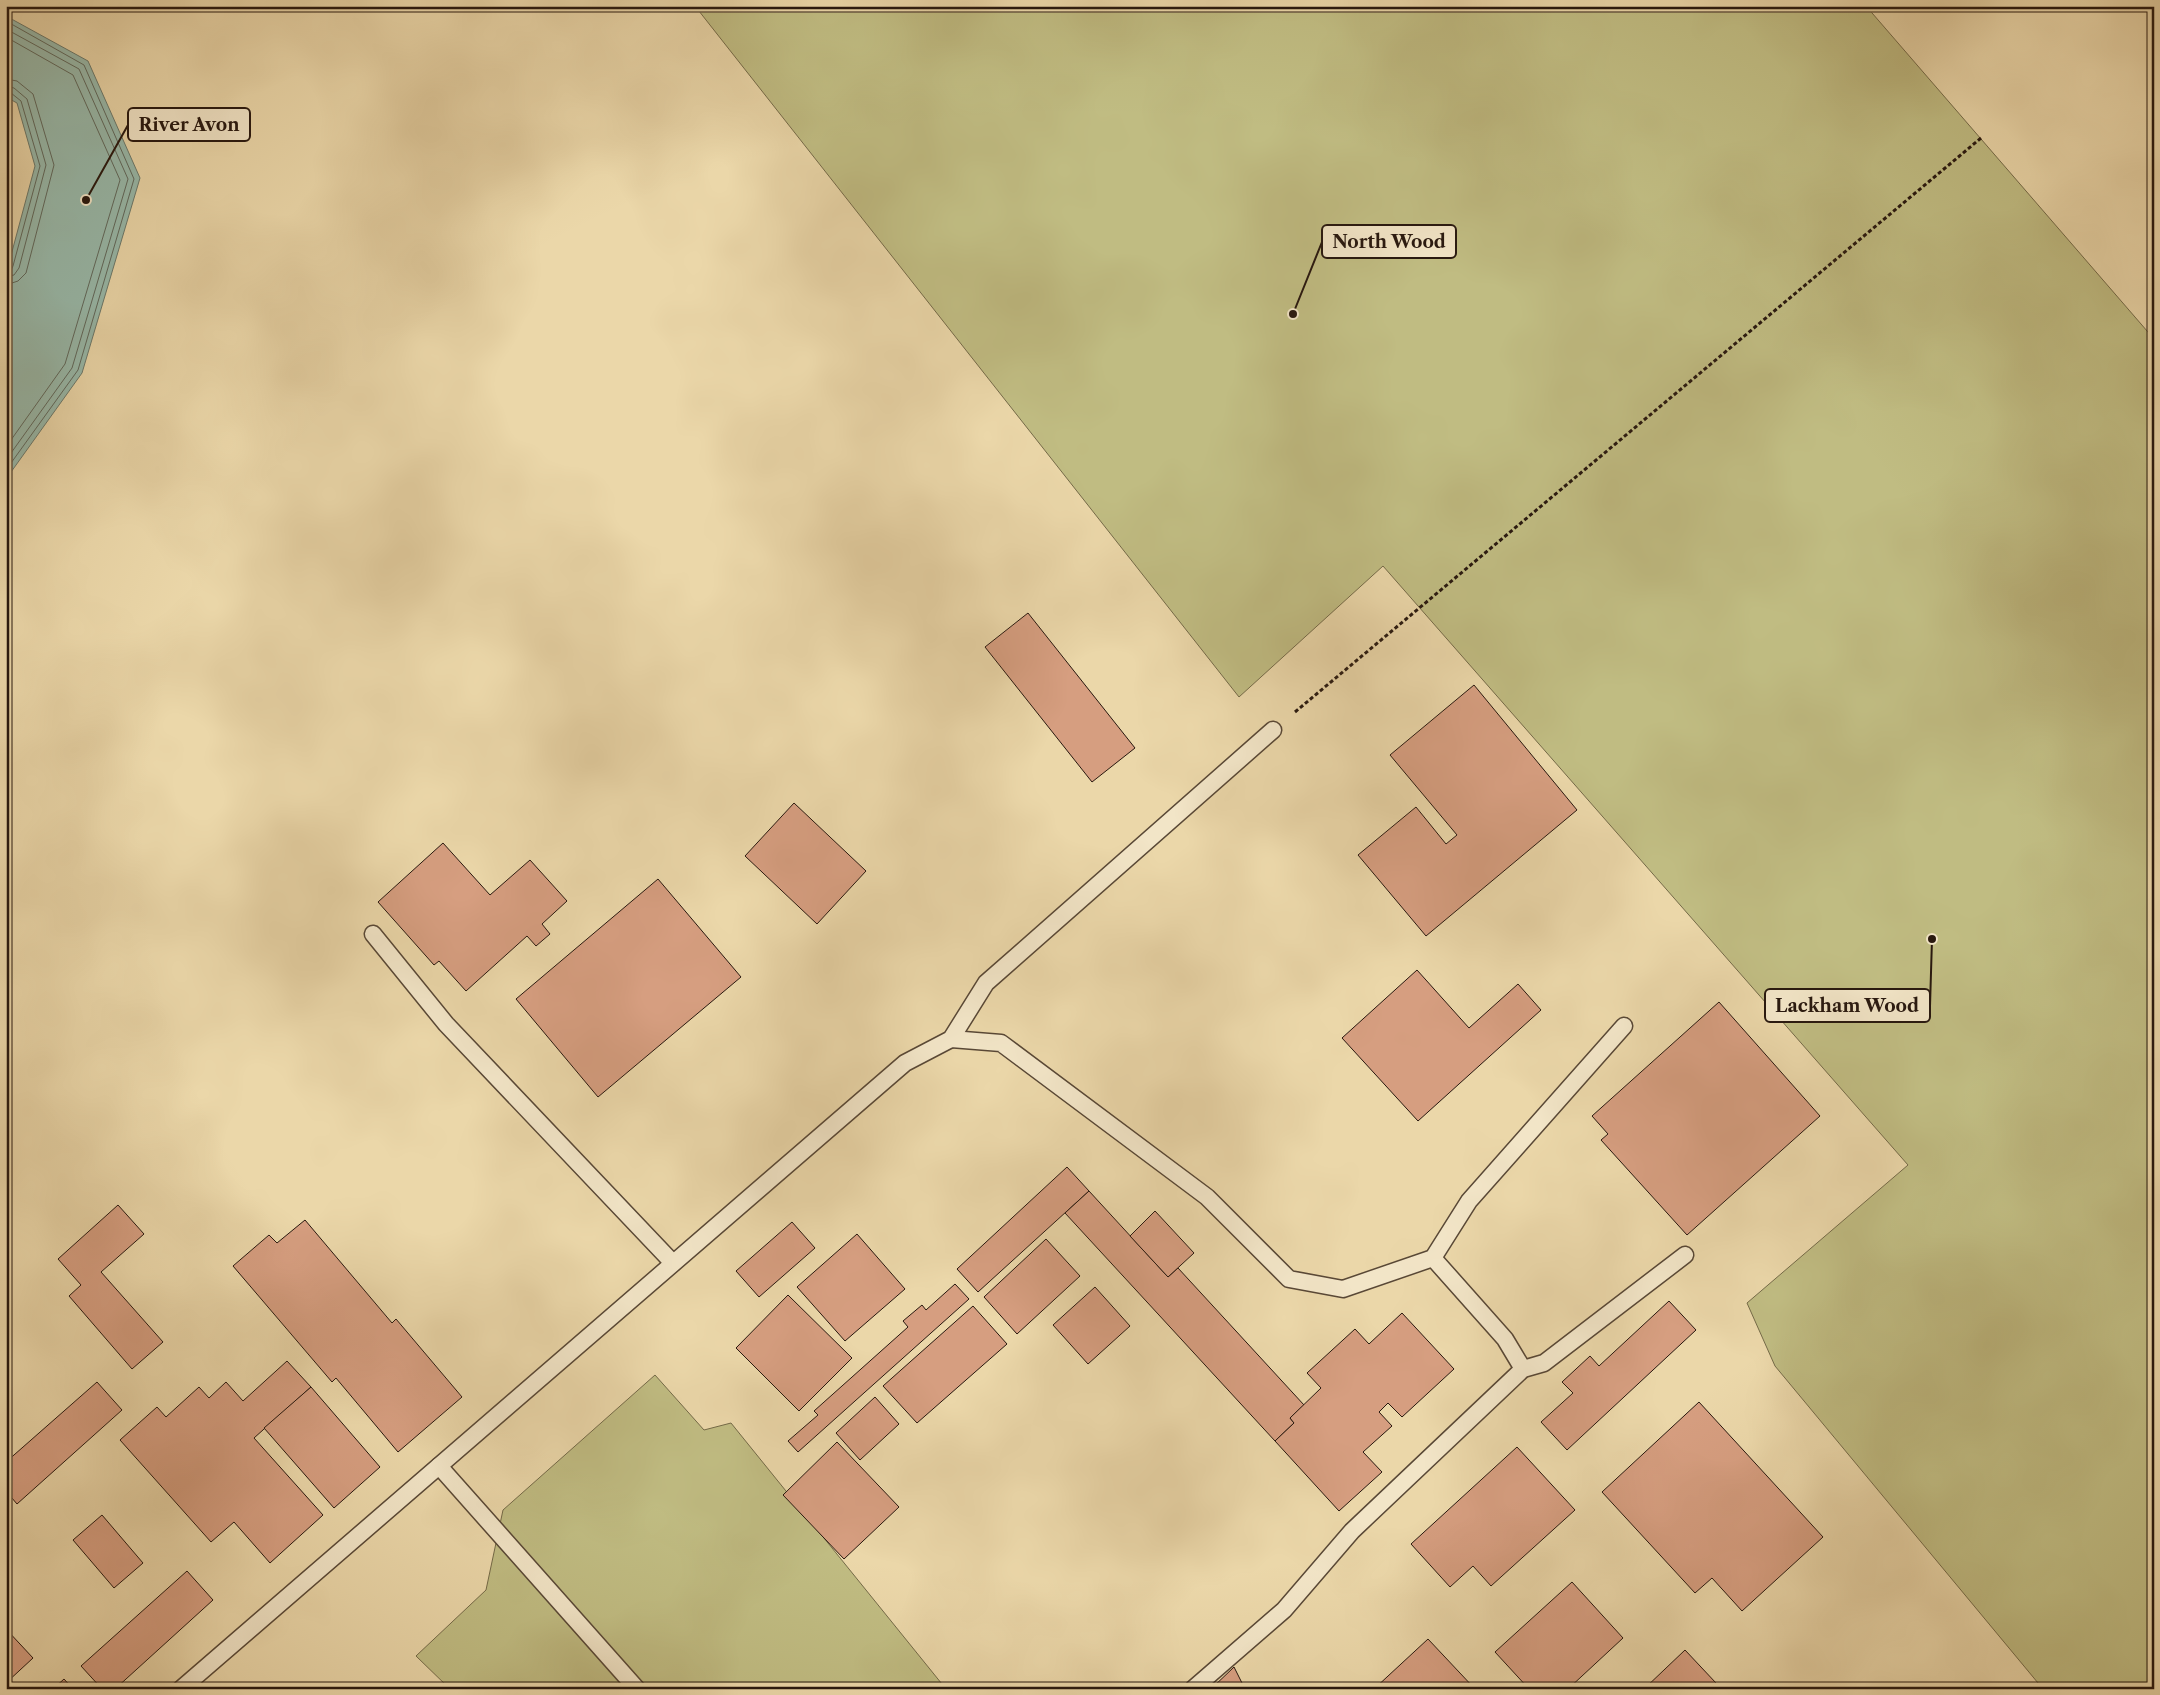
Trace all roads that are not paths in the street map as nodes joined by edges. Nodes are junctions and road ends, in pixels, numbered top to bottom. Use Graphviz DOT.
graph roads {
  1 [pos="1273,730"];
  2 [pos="373,934"];
  3 [pos="1624,1026"];
  4 [pos="951,1039"];
  5 [pos="1685,1255"];
  6 [pos="1433,1258"];
  7 [pos="673,1263"];
  8 [pos="1523,1369"];
  9 [pos="439,1466"];
  10 [pos="180,1689"];
  11 [pos="637,1689"];
  12 [pos="1193,1689"];
  1 -- 4 [label="lane"];
  2 -- 7 [label="lane"];
  3 -- 6 [label="lane"];
  4 -- 6 [label="lane"];
  4 -- 7 [label="lane"];
  5 -- 8 [label="lane"];
  6 -- 8 [label="lane"];
  7 -- 9 [label="lane"];
  8 -- 12 [label="lane"];
  9 -- 10 [label="lane"];
  9 -- 11 [label="lane"];
}
